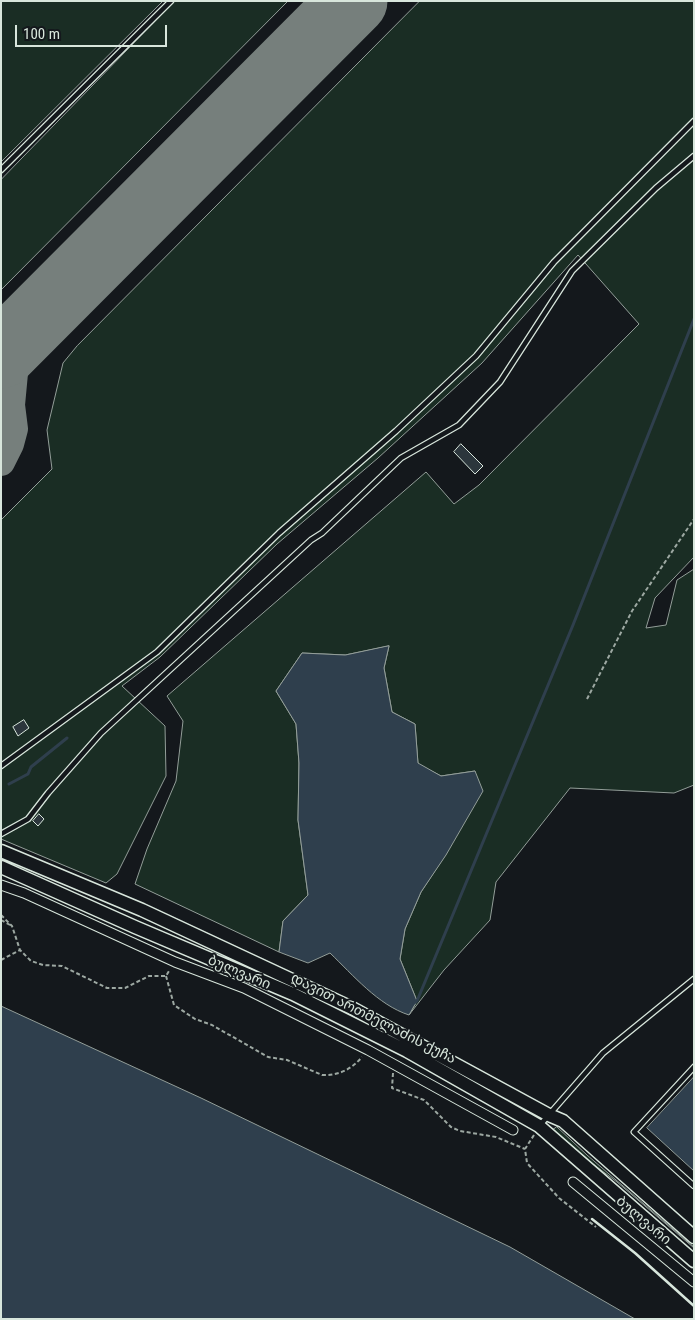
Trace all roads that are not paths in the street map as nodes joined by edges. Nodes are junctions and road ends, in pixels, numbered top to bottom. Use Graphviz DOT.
graph roads {
  1 [pos="171,1"];
  2 [pos="694,121"];
  3 [pos="694,156"];
  4 [pos="1,170"];
  5 [pos="1,766"];
  6 [pos="1,834"];
  7 [pos="1,851"];
  8 [pos="1,866"];
  9 [pos="1,886"];
  10 [pos="694,979"];
  11 [pos="694,1067"];
  12 [pos="549,1115"];
  13 [pos="539,1126"];
  14 [pos="513,1130"];
  15 [pos="573,1182"];
  16 [pos="694,1186"];
  17 [pos="694,1237"];
  18 [pos="694,1261"];
  19 [pos="694,1282"];
  1 -- 4 [label="lane"];
  2 -- 5 [label="lane"];
  3 -- 6 [label="lane"];
  7 -- 12 [label="street, დავით ართმელაძის ქუჩა"];
  8 -- 13 [label="street, დავით ართმელაძის ქუჩა"];
  9 -- 14 [label="street, ბულვარი"];
  10 -- 12 [label="lane"];
  11 -- 16 [label="lane"];
  12 -- 13 [label="lane"];
  12 -- 17 [label="street, დავით ართმელაძის ქუჩა"];
  13 -- 18 [label="street, დავით ართმელაძის ქუჩა"];
  15 -- 19 [label="street, ბულვარი"];
}
